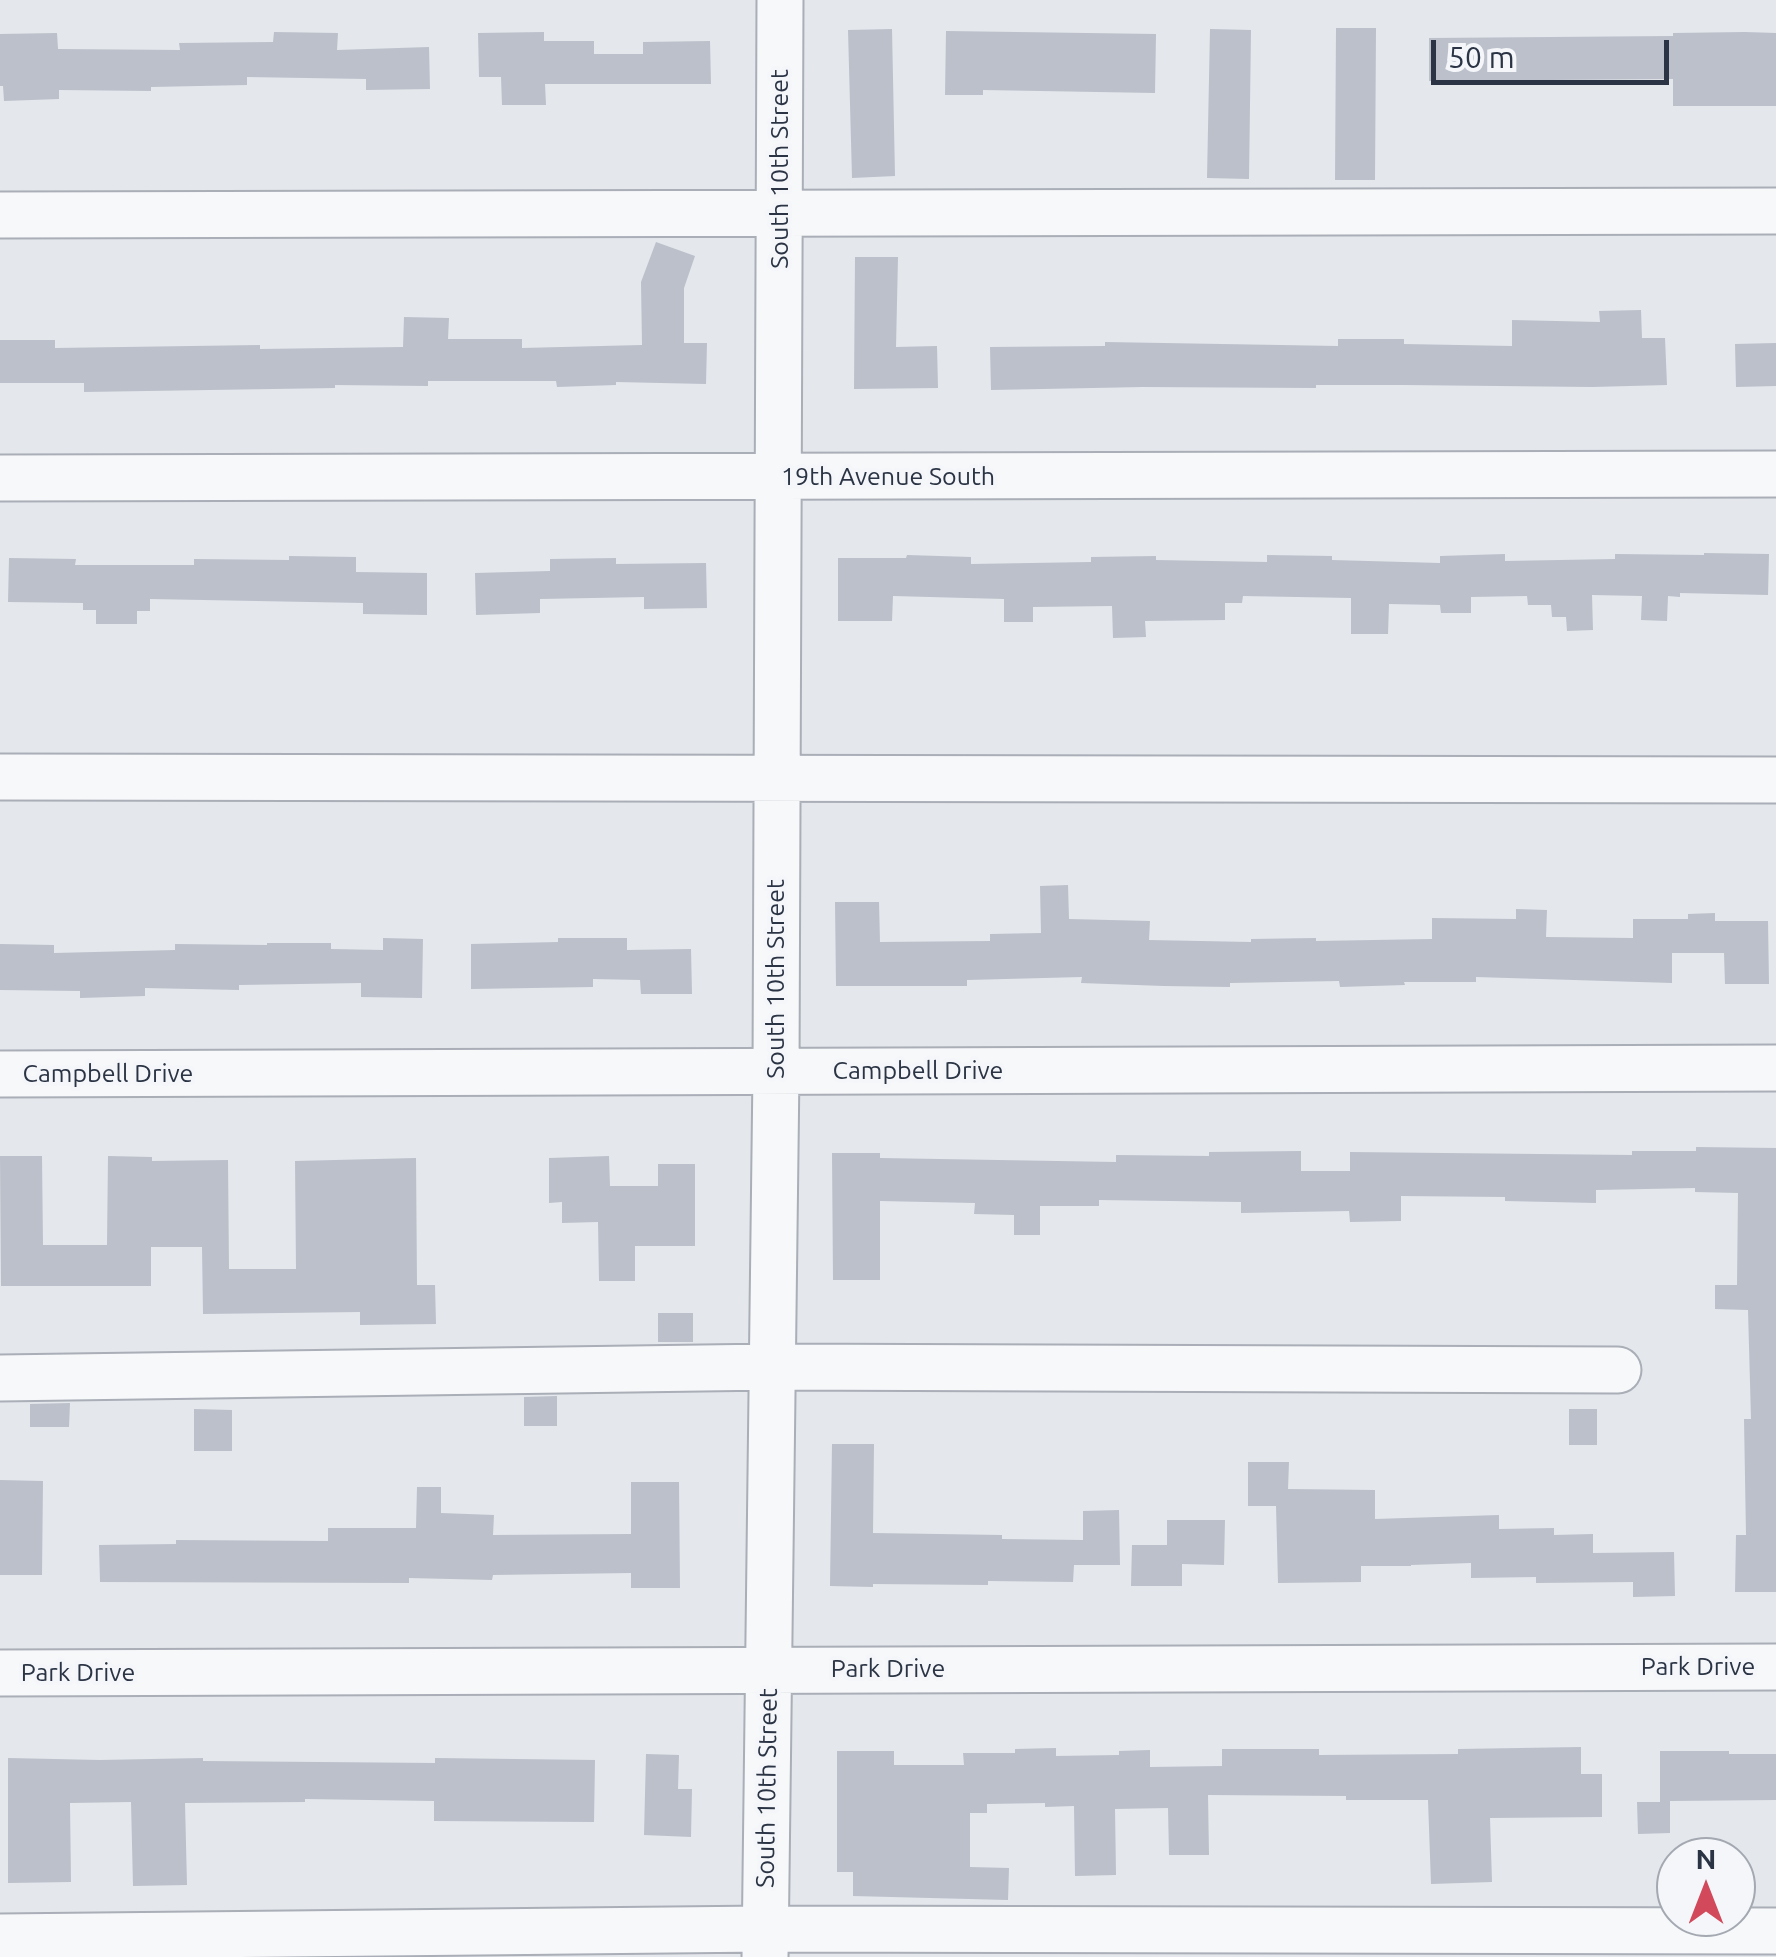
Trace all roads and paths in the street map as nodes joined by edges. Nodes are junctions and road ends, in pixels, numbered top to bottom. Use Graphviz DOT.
graph roads {
  1 [pos="780,0"];
  2 [pos="1776,211"];
  3 [pos="780,213"];
  4 [pos="0,215"];
  5 [pos="1776,474"];
  6 [pos="778,477"];
  7 [pos="0,478"];
  8 [pos="0,777"];
  9 [pos="776,777"];
  10 [pos="1776,780"];
  11 [pos="1776,1068"];
  12 [pos="776,1071"];
  13 [pos="0,1074"];
  14 [pos="772,1367"];
  15 [pos="1618,1370"];
  16 [pos="0,1378"];
  17 [pos="1776,1667"];
  18 [pos="768,1670"];
  19 [pos="0,1673"];
  20 [pos="1776,1931"];
  21 [pos="0,1937"];
  22 [pos="765,1943"];
  1 -- 3 [label="street, South 10th Street"];
  2 -- 3 [label="street"];
  3 -- 4 [label="street"];
  3 -- 6 [label="street, South 10th Street"];
  5 -- 6 [label="street, 19th Avenue South"];
  6 -- 7 [label="street, 19th Avenue South"];
  6 -- 9 [label="street, South 10th Street"];
  8 -- 9 [label="street"];
  9 -- 10 [label="street"];
  9 -- 12 [label="street, South 10th Street"];
  11 -- 12 [label="street, Campbell Drive"];
  12 -- 13 [label="street, Campbell Drive"];
  12 -- 14 [label="street, South 10th Street"];
  14 -- 15 [label="street"];
  14 -- 16 [label="street"];
  14 -- 18 [label="street, South 10th Street"];
  17 -- 18 [label="street, Park Drive"];
  18 -- 19 [label="street, Park Drive"];
  18 -- 22 [label="street, South 10th Street"];
  20 -- 22 [label="street"];
  21 -- 22 [label="street"];
}
